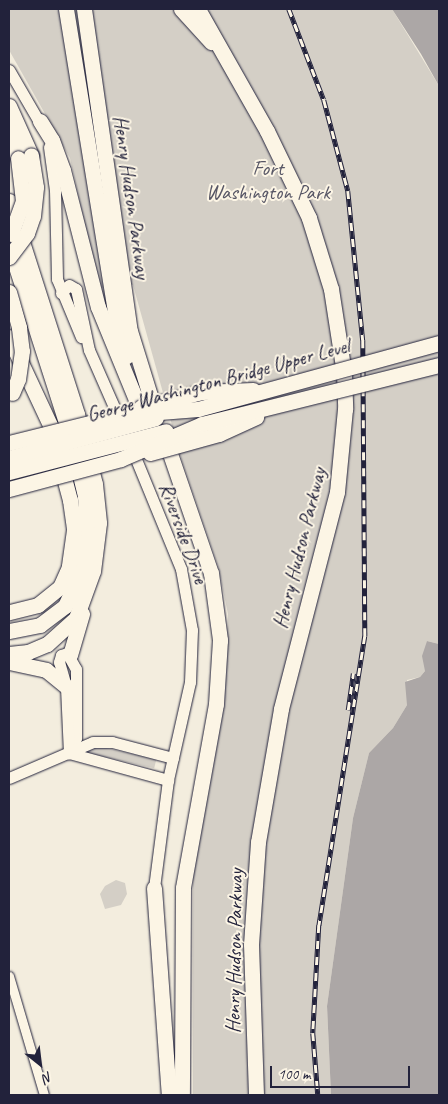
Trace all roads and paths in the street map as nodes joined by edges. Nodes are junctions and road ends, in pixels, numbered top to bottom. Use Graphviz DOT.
graph roads {
  1 [pos="66,9"];
  2 [pos="84,9"];
  3 [pos="182,9"];
  4 [pos="198,9"];
  5 [pos="224,55"];
  6 [pos="9,70"];
  7 [pos="9,106"];
  8 [pos="40,122"];
  9 [pos="9,130"];
  10 [pos="9,201"];
  11 [pos="9,236"];
  12 [pos="9,245"];
  13 [pos="9,257"];
  14 [pos="9,292"];
  15 [pos="60,293"];
  16 [pos="9,337"];
  17 [pos="439,344"];
  18 [pos="89,350"];
  19 [pos="439,365"];
  20 [pos="59,376"];
  21 [pos="264,390"];
  22 [pos="10,395"];
  23 [pos="299,400"];
  24 [pos="200,417"];
  25 [pos="9,438"];
  26 [pos="28,440"];
  27 [pos="9,444"];
  28 [pos="76,455"];
  29 [pos="9,459"];
  30 [pos="174,464"];
  31 [pos="40,466"];
  32 [pos="80,471"];
  33 [pos="9,473"];
  34 [pos="9,488"];
  35 [pos="184,492"];
  36 [pos="9,494"];
  37 [pos="84,600"];
  38 [pos="9,612"];
  39 [pos="10,631"];
  40 [pos="9,654"];
  41 [pos="70,655"];
  42 [pos="9,662"];
  43 [pos="66,686"];
  44 [pos="69,754"];
  45 [pos="173,758"];
  46 [pos="9,778"];
  47 [pos="168,780"];
  48 [pos="154,888"];
  49 [pos="9,976"];
  50 [pos="44,1095"];
  51 [pos="169,1095"];
  52 [pos="182,1095"];
  53 [pos="256,1095"];
  1 -- 30 [label="highway"];
  2 -- 30 [label="highway, Henry Hudson Parkway"];
  3 -- 5 [label="highway"];
  4 -- 5 [label="highway, Henry Hudson Parkway"];
  5 -- 53 [label="highway, Henry Hudson Parkway"];
  6 -- 8 [label="main road, Riverside Drive"];
  7 -- 13 [label="highway, bridge"];
  8 -- 15 [label="main road, Riverside Drive"];
  8 -- 35 [label="highway"];
  9 -- 11 [label="highway, bridge"];
  10 -- 20 [label="highway, bridge"];
  12 -- 20 [label="highway"];
  14 -- 22 [label="highway, bridge"];
  15 -- 18 [label="main road, Riverside Drive"];
  15 -- 18 [label="main road, Riverside Drive"];
  16 -- 38 [label="highway"];
  17 -- 21 [label="highway, George Washington Bridge Upper Level, bridge"];
  17 -- 24 [label="highway, bridge"];
  18 -- 45 [label="main road, Riverside Drive"];
  19 -- 23 [label="highway, George Washington Bridge Upper Level, bridge"];
  19 -- 24 [label="highway, bridge"];
  20 -- 28 [label="highway"];
  20 -- 37 [label="highway"];
  21 -- 26 [label="highway, bridge"];
  21 -- 29 [label="highway, George Washington Bridge Upper Level, bridge"];
  23 -- 28 [label="highway, George Washington Bridge Upper Level, bridge"];
  23 -- 32 [label="highway, bridge"];
  24 -- 27 [label="highway, bridge"];
  24 -- 31 [label="highway, bridge"];
  24 -- 34 [label="highway, bridge"];
  25 -- 26 [label="highway, bridge"];
  26 -- 27 [label="highway, bridge"];
  28 -- 32 [label="highway"];
  28 -- 33 [label="highway, George Washington Bridge Upper Level, bridge"];
  29 -- 31 [label="highway"];
  30 -- 35 [label="highway, Henry Hudson Parkway"];
  31 -- 32 [label="highway, bridge"];
  31 -- 33 [label="highway"];
  31 -- 34 [label="highway, bridge"];
  31 -- 36 [label="highway, bridge"];
  32 -- 39 [label="highway"];
  35 -- 52 [label="highway, Henry Hudson Parkway"];
  37 -- 40 [label="highway"];
  37 -- 41 [label="highway"];
  41 -- 43 [label="main road"];
  41 -- 44 [label="main road"];
  42 -- 43 [label="highway"];
  43 -- 44 [label="main road"];
  44 -- 45 [label="main road"];
  44 -- 46 [label="main road"];
  44 -- 47 [label="main road"];
  45 -- 47 [label="main road, Riverside Drive"];
  47 -- 48 [label="main road, Riverside Drive"];
  48 -- 51 [label="highway"];
  49 -- 50 [label="street"];
}
